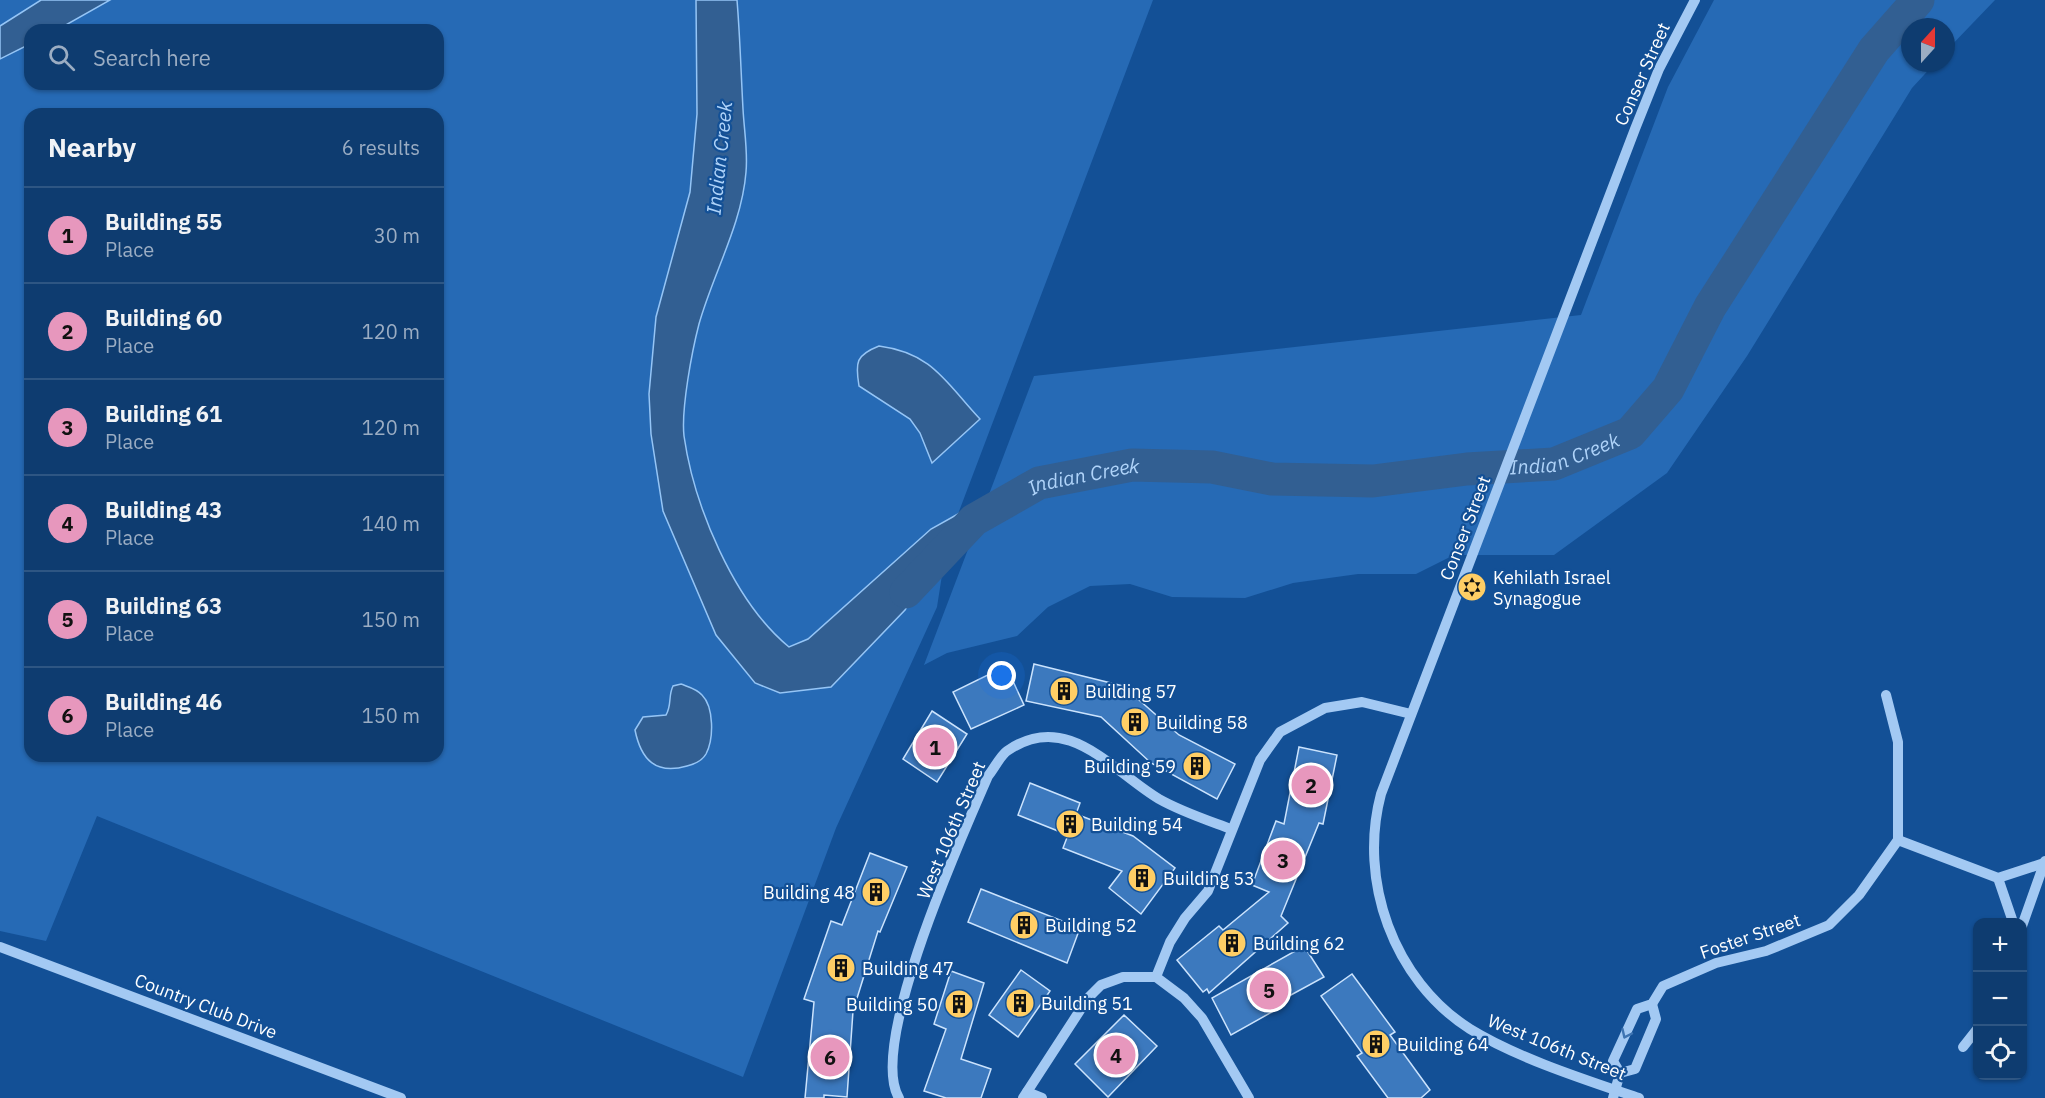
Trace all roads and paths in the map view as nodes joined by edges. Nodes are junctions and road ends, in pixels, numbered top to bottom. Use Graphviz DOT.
graph roads {
  1 [pos="1695,0"];
  2 [pos="1886,695"];
  3 [pos="1411,714"];
  4 [pos="1231,829"];
  5 [pos="1898,840"];
  6 [pos="2044,862"];
  7 [pos="1998,878"];
  8 [pos="2012,918"];
  9 [pos="2025,918"];
  10 [pos="1395,943"];
  11 [pos="0,946"];
  12 [pos="1156,977"];
  13 [pos="1653,1004"];
  14 [pos="1973,1033"];
  15 [pos="1963,1047"];
  16 [pos="1620,1073"];
  17 [pos="1615,1094"];
  18 [pos="1025,1095"];
  19 [pos="400,1098"];
  20 [pos="899,1098"];
  21 [pos="1042,1098"];
  22 [pos="1249,1098"];
  23 [pos="1639,1098"];
  1 -- 3 [label="street, Conser Street"];
  2 -- 5 [label="street"];
  3 -- 4 [label="street"];
  3 -- 10 [label="street, Conser Street"];
  4 -- 12 [label="street"];
  4 -- 20 [label="street, West 106th Street"];
  5 -- 7 [label="street"];
  5 -- 13 [label="street, Foster Street"];
  6 -- 7 [label="street"];
  6 -- 9 [label="street"];
  7 -- 8 [label="street"];
  10 -- 17 [label="street, West 106th Street"];
  11 -- 19 [label="street, Country Club Drive"];
  12 -- 18 [label="street"];
  12 -- 22 [label="street"];
  13 -- 16 [label="street"];
  13 -- 16 [label="street, Foster Street, one-way"];
  14 -- 15 [label="street"];
  16 -- 17 [label="street, Foster Street"];
  17 -- 23 [label="street, West 106th Street"];
  18 -- 21 [label="street"];
}
